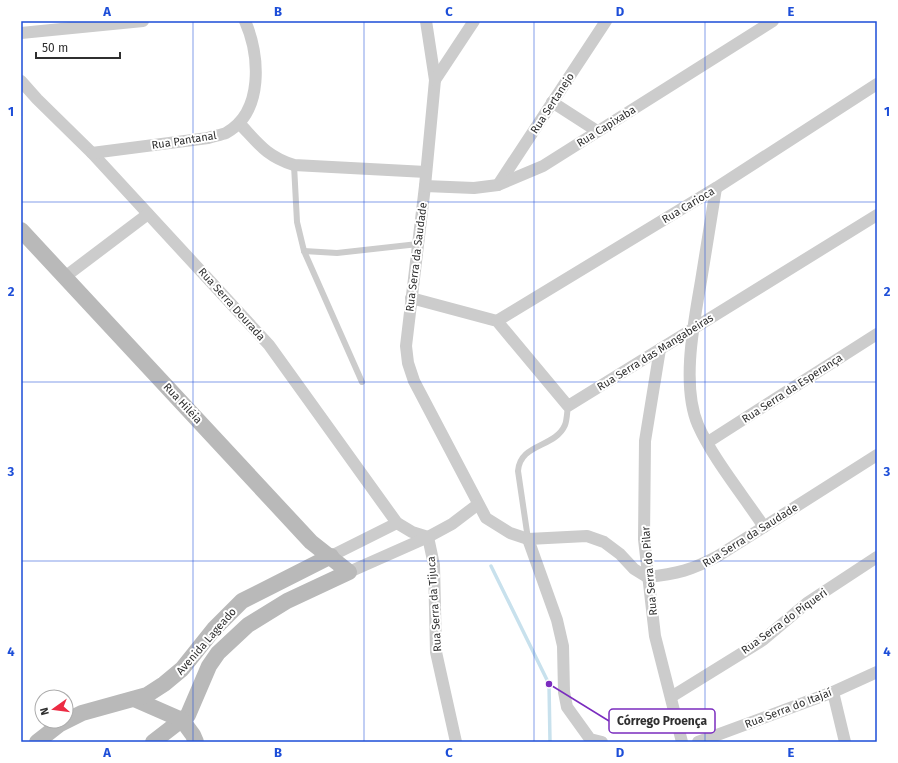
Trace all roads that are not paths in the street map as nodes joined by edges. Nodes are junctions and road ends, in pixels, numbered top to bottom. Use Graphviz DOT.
graph roads {
  1 [pos="143,21"];
  2 [pos="245,21"];
  3 [pos="426,21"];
  4 [pos="474,21"];
  5 [pos="606,21"];
  6 [pos="773,21"];
  7 [pos="105,22"];
  8 [pos="23,35"];
  9 [pos="435,80"];
  10 [pos="21,81"];
  11 [pos="877,84"];
  12 [pos="552,102"];
  13 [pos="239,123"];
  14 [pos="597,131"];
  15 [pos="92,153"];
  16 [pos="294,165"];
  17 [pos="426,172"];
  18 [pos="498,185"];
  19 [pos="425,186"];
  20 [pos="716,188"];
  21 [pos="148,214"];
  22 [pos="877,215"];
  23 [pos="21,230"];
  24 [pos="418,244"];
  25 [pos="304,251"];
  26 [pos="66,276"];
  27 [pos="410,298"];
  28 [pos="497,320"];
  29 [pos="693,329"];
  30 [pos="877,334"];
  31 [pos="660,349"];
  32 [pos="362,382"];
  33 [pos="568,406"];
  34 [pos="708,442"];
  35 [pos="877,455"];
  36 [pos="477,505"];
  37 [pos="397,523"];
  38 [pos="764,527"];
  39 [pos="428,537"];
  40 [pos="528,539"];
  41 [pos="331,556"];
  42 [pos="877,557"];
  43 [pos="349,572"];
  44 [pos="647,577"];
  45 [pos="877,672"];
  46 [pos="833,692"];
  47 [pos="671,697"];
  48 [pos="134,699"];
  49 [pos="182,720"];
  50 [pos="36,742"];
  51 [pos="153,742"];
  52 [pos="196,742"];
  53 [pos="456,742"];
  54 [pos="602,742"];
  55 [pos="682,742"];
  56 [pos="698,742"];
  57 [pos="845,742"];
  1 -- 7 [label="street"];
  2 -- 13 [label="street, Rua Pantanal"];
  3 -- 9 [label="street, Rua Serra da Saudade"];
  4 -- 9 [label="street"];
  5 -- 12 [label="street, Rua Sertanejo"];
  6 -- 14 [label="street, Rua Capixaba"];
  7 -- 8 [label="street"];
  9 -- 17 [label="street, Rua Serra da Saudade"];
  10 -- 15 [label="street, Rua Serra Dourada"];
  11 -- 20 [label="street, Rua Carioca"];
  12 -- 14 [label="street"];
  12 -- 18 [label="street, Rua Sertanejo"];
  13 -- 15 [label="street, Rua Pantanal"];
  13 -- 16 [label="street"];
  14 -- 18 [label="street, Rua Capixaba"];
  15 -- 21 [label="street, Rua Serra Dourada"];
  16 -- 17 [label="street"];
  16 -- 25 [label="lane"];
  17 -- 19 [label="street, Rua Serra da Saudade"];
  18 -- 19 [label="street, Rua Capixaba"];
  19 -- 24 [label="street, Rua Serra da Saudade"];
  20 -- 28 [label="street, Rua Carioca"];
  20 -- 29 [label="street"];
  21 -- 26 [label="street"];
  21 -- 37 [label="street, Rua Serra Dourada"];
  22 -- 29 [label="street, Rua Serra das Mangabeiras"];
  23 -- 26 [label="main road, Rua Hiléia"];
  24 -- 25 [label="lane"];
  24 -- 27 [label="street, Rua Serra da Saudade"];
  25 -- 32 [label="lane"];
  26 -- 41 [label="main road, Rua Hiléia"];
  27 -- 28 [label="street"];
  27 -- 36 [label="street, Rua Serra da Saudade"];
  28 -- 33 [label="street"];
  29 -- 31 [label="street, Rua Serra das Mangabeiras"];
  29 -- 34 [label="street"];
  30 -- 34 [label="street, Rua Serra da Esperança"];
  31 -- 33 [label="street, Rua Serra das Mangabeiras"];
  31 -- 44 [label="street, Rua Serra do Pilar"];
  33 -- 40 [label="lane"];
  34 -- 38 [label="street"];
  35 -- 38 [label="street, Rua Serra da Saudade"];
  36 -- 39 [label="street"];
  36 -- 40 [label="street"];
  37 -- 39 [label="street, Rua Serra Dourada"];
  37 -- 41 [label="street, Avenida Lageado"];
  38 -- 44 [label="street, Rua Serra da Saudade"];
  39 -- 43 [label="street, Avenida Lageado"];
  39 -- 53 [label="street, Rua Serra da Tijuca"];
  40 -- 44 [label="street"];
  40 -- 54 [label="street"];
  41 -- 43 [label="main road, Rua Hiléia"];
  41 -- 48 [label="main road, Avenida Lageado"];
  42 -- 47 [label="street, Rua Serra do Piqueri"];
  43 -- 49 [label="main road, Avenida Lageado"];
  44 -- 47 [label="street, Rua Serra do Pilar"];
  45 -- 46 [label="street, Rua Serra do Itajaí"];
  46 -- 56 [label="street, Rua Serra do Itajaí"];
  46 -- 57 [label="street"];
  47 -- 55 [label="street, Rua Serra do Pilar"];
  48 -- 49 [label="main road"];
  48 -- 50 [label="main road, Avenida Lageado"];
  49 -- 51 [label="main road, Avenida Lageado"];
  49 -- 52 [label="main road"];
}
